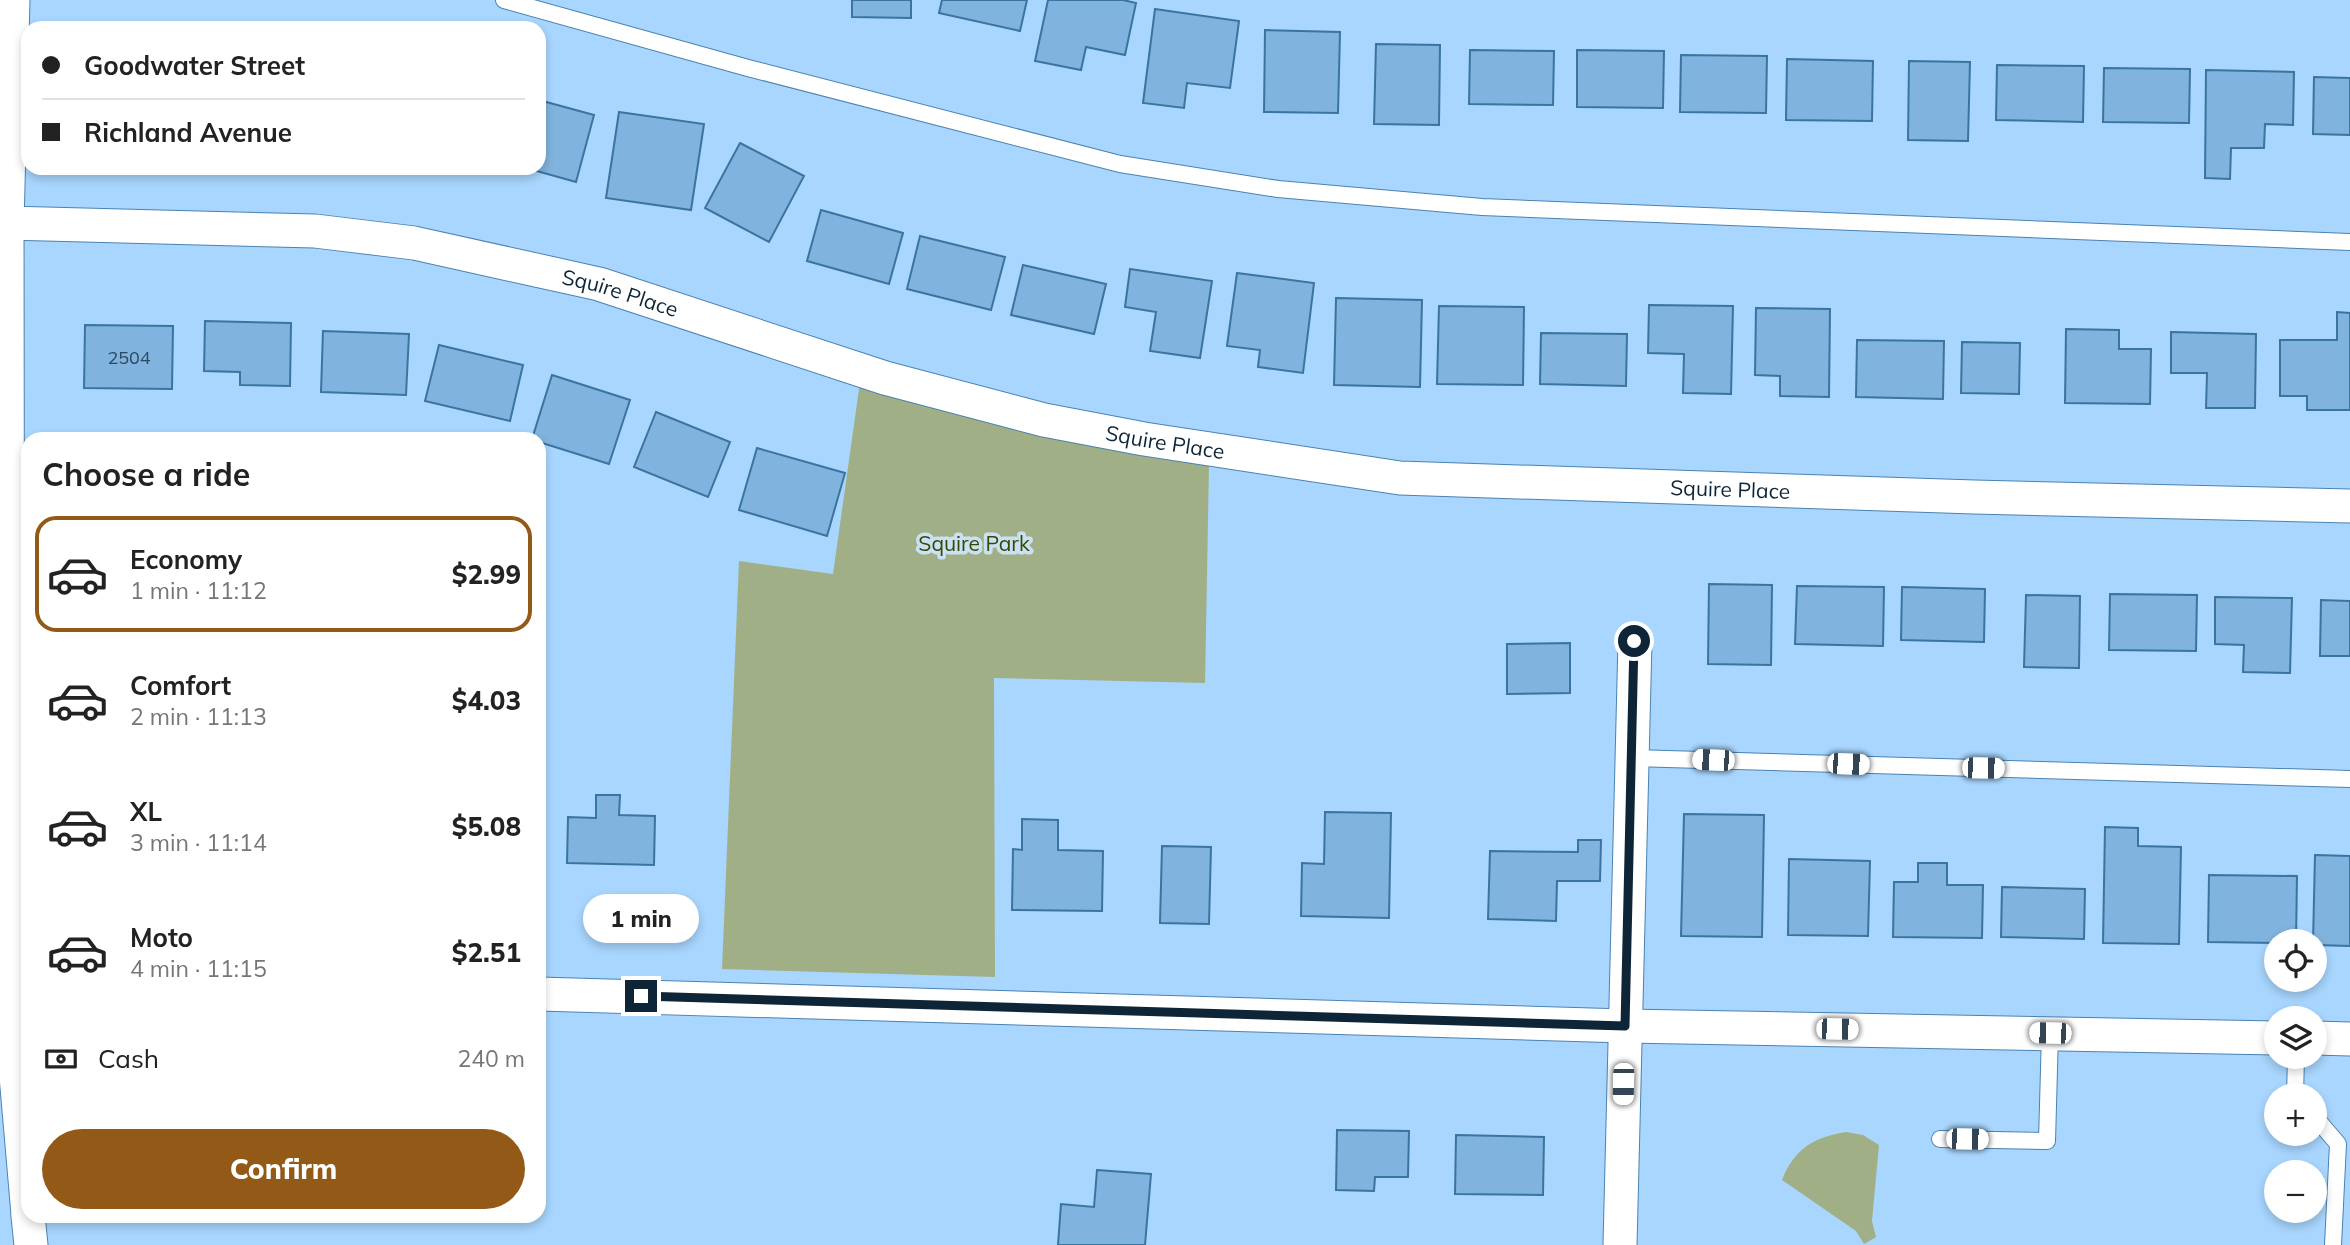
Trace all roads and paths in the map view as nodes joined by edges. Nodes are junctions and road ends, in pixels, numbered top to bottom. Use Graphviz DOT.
graph roads {
  1 [pos="13,0"];
  2 [pos="504,0"];
  3 [pos="5,163"];
  4 [pos="8,223"];
  5 [pos="2350,242"];
  6 [pos="4,298"];
  7 [pos="2350,506"];
  8 [pos="1634,641"];
  9 [pos="1632,758"];
  10 [pos="2350,779"];
  11 [pos="12,983"];
  12 [pos="546,994"];
  13 [pos="1625,1026"];
  14 [pos="2050,1033"];
  15 [pos="2264,1038"];
  16 [pos="2327,1038"];
  17 [pos="2350,1039"];
  18 [pos="21,1114"];
  19 [pos="2327,1131"];
  20 [pos="1940,1139"];
  21 [pos="29,1223"];
  22 [pos="31,1245"];
  23 [pos="1620,1245"];
  24 [pos="2333,1245"];
  1 -- 3 [label="street"];
  2 -- 5 [label="lane"];
  3 -- 4 [label="street"];
  4 -- 6 [label="street"];
  4 -- 7 [label="street, Squire Place"];
  6 -- 11 [label="street"];
  8 -- 9 [label="street"];
  9 -- 10 [label="lane"];
  9 -- 13 [label="street"];
  11 -- 18 [label="street"];
  12 -- 13 [label="street"];
  13 -- 14 [label="street"];
  13 -- 23 [label="street"];
  14 -- 15 [label="street"];
  14 -- 20 [label="lane"];
  16 -- 17 [label="street"];
  19 -- 24 [label="lane"];
  21 -- 22 [label="street"];
}
